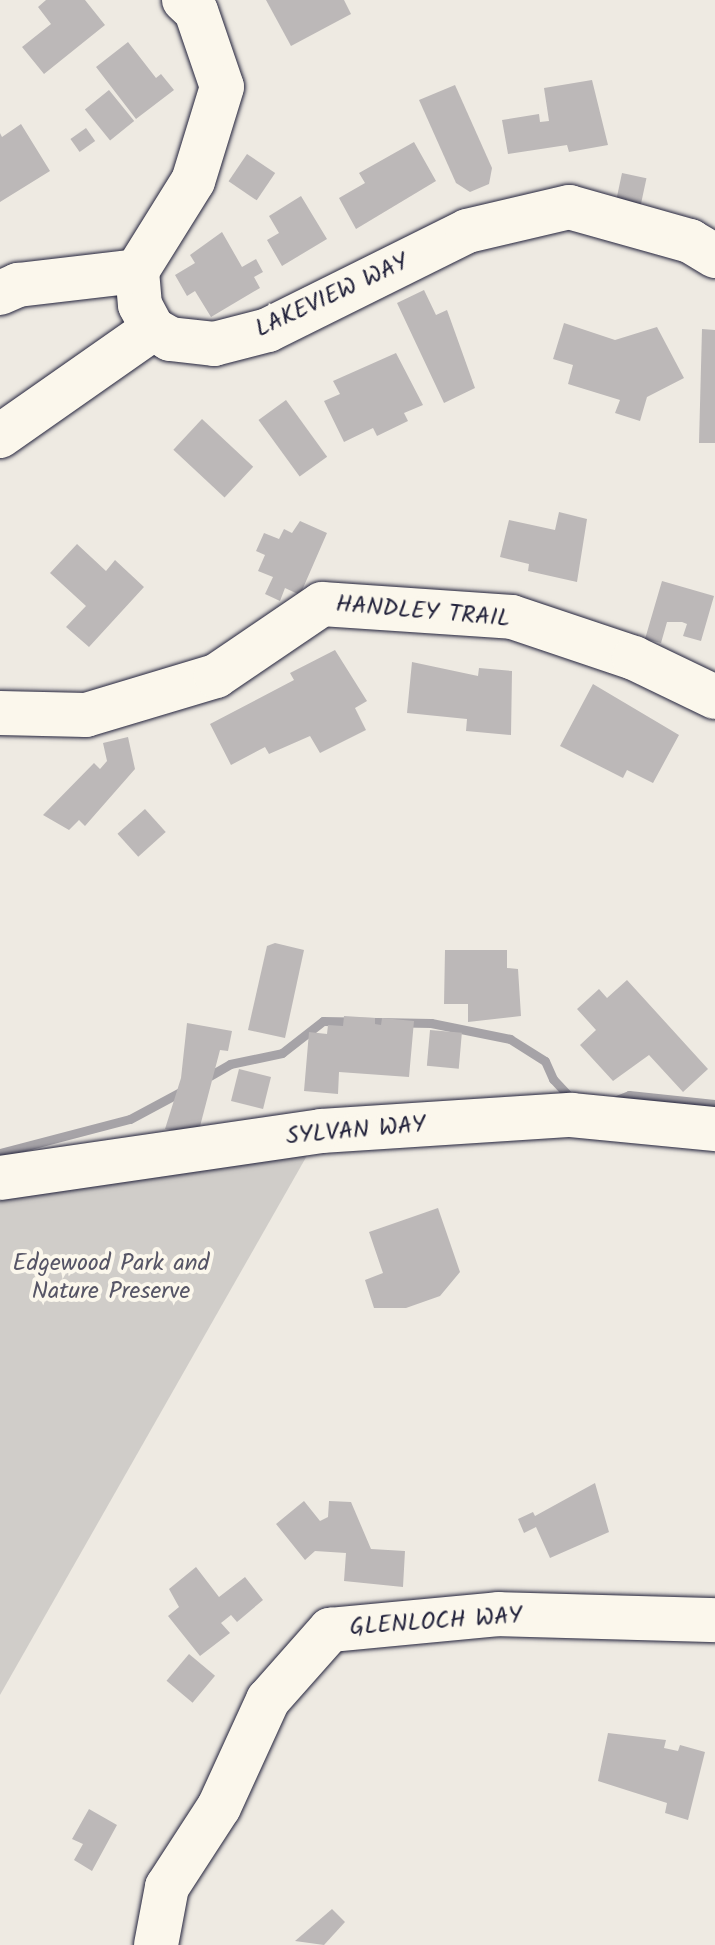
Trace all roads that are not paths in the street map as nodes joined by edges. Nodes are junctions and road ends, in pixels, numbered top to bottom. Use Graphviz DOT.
graph roads {
  1 [pos="184,0"];
  2 [pos="715,256"];
  3 [pos="137,271"];
  4 [pos="0,293"];
  5 [pos="153,329"];
  6 [pos="0,436"];
  7 [pos="715,697"];
  8 [pos="0,713"];
  9 [pos="715,1129"];
  10 [pos="0,1178"];
  11 [pos="715,1620"];
  12 [pos="156,1945"];
  1 -- 3 [label="street"];
  2 -- 5 [label="street, LAKEVIEW WAY"];
  3 -- 4 [label="street"];
  3 -- 5 [label="street"];
  5 -- 6 [label="street"];
  7 -- 8 [label="street, HANDLEY TRAIL"];
  9 -- 10 [label="street, SYLVAN WAY"];
  11 -- 12 [label="street, GLENLOCH WAY"];
}
